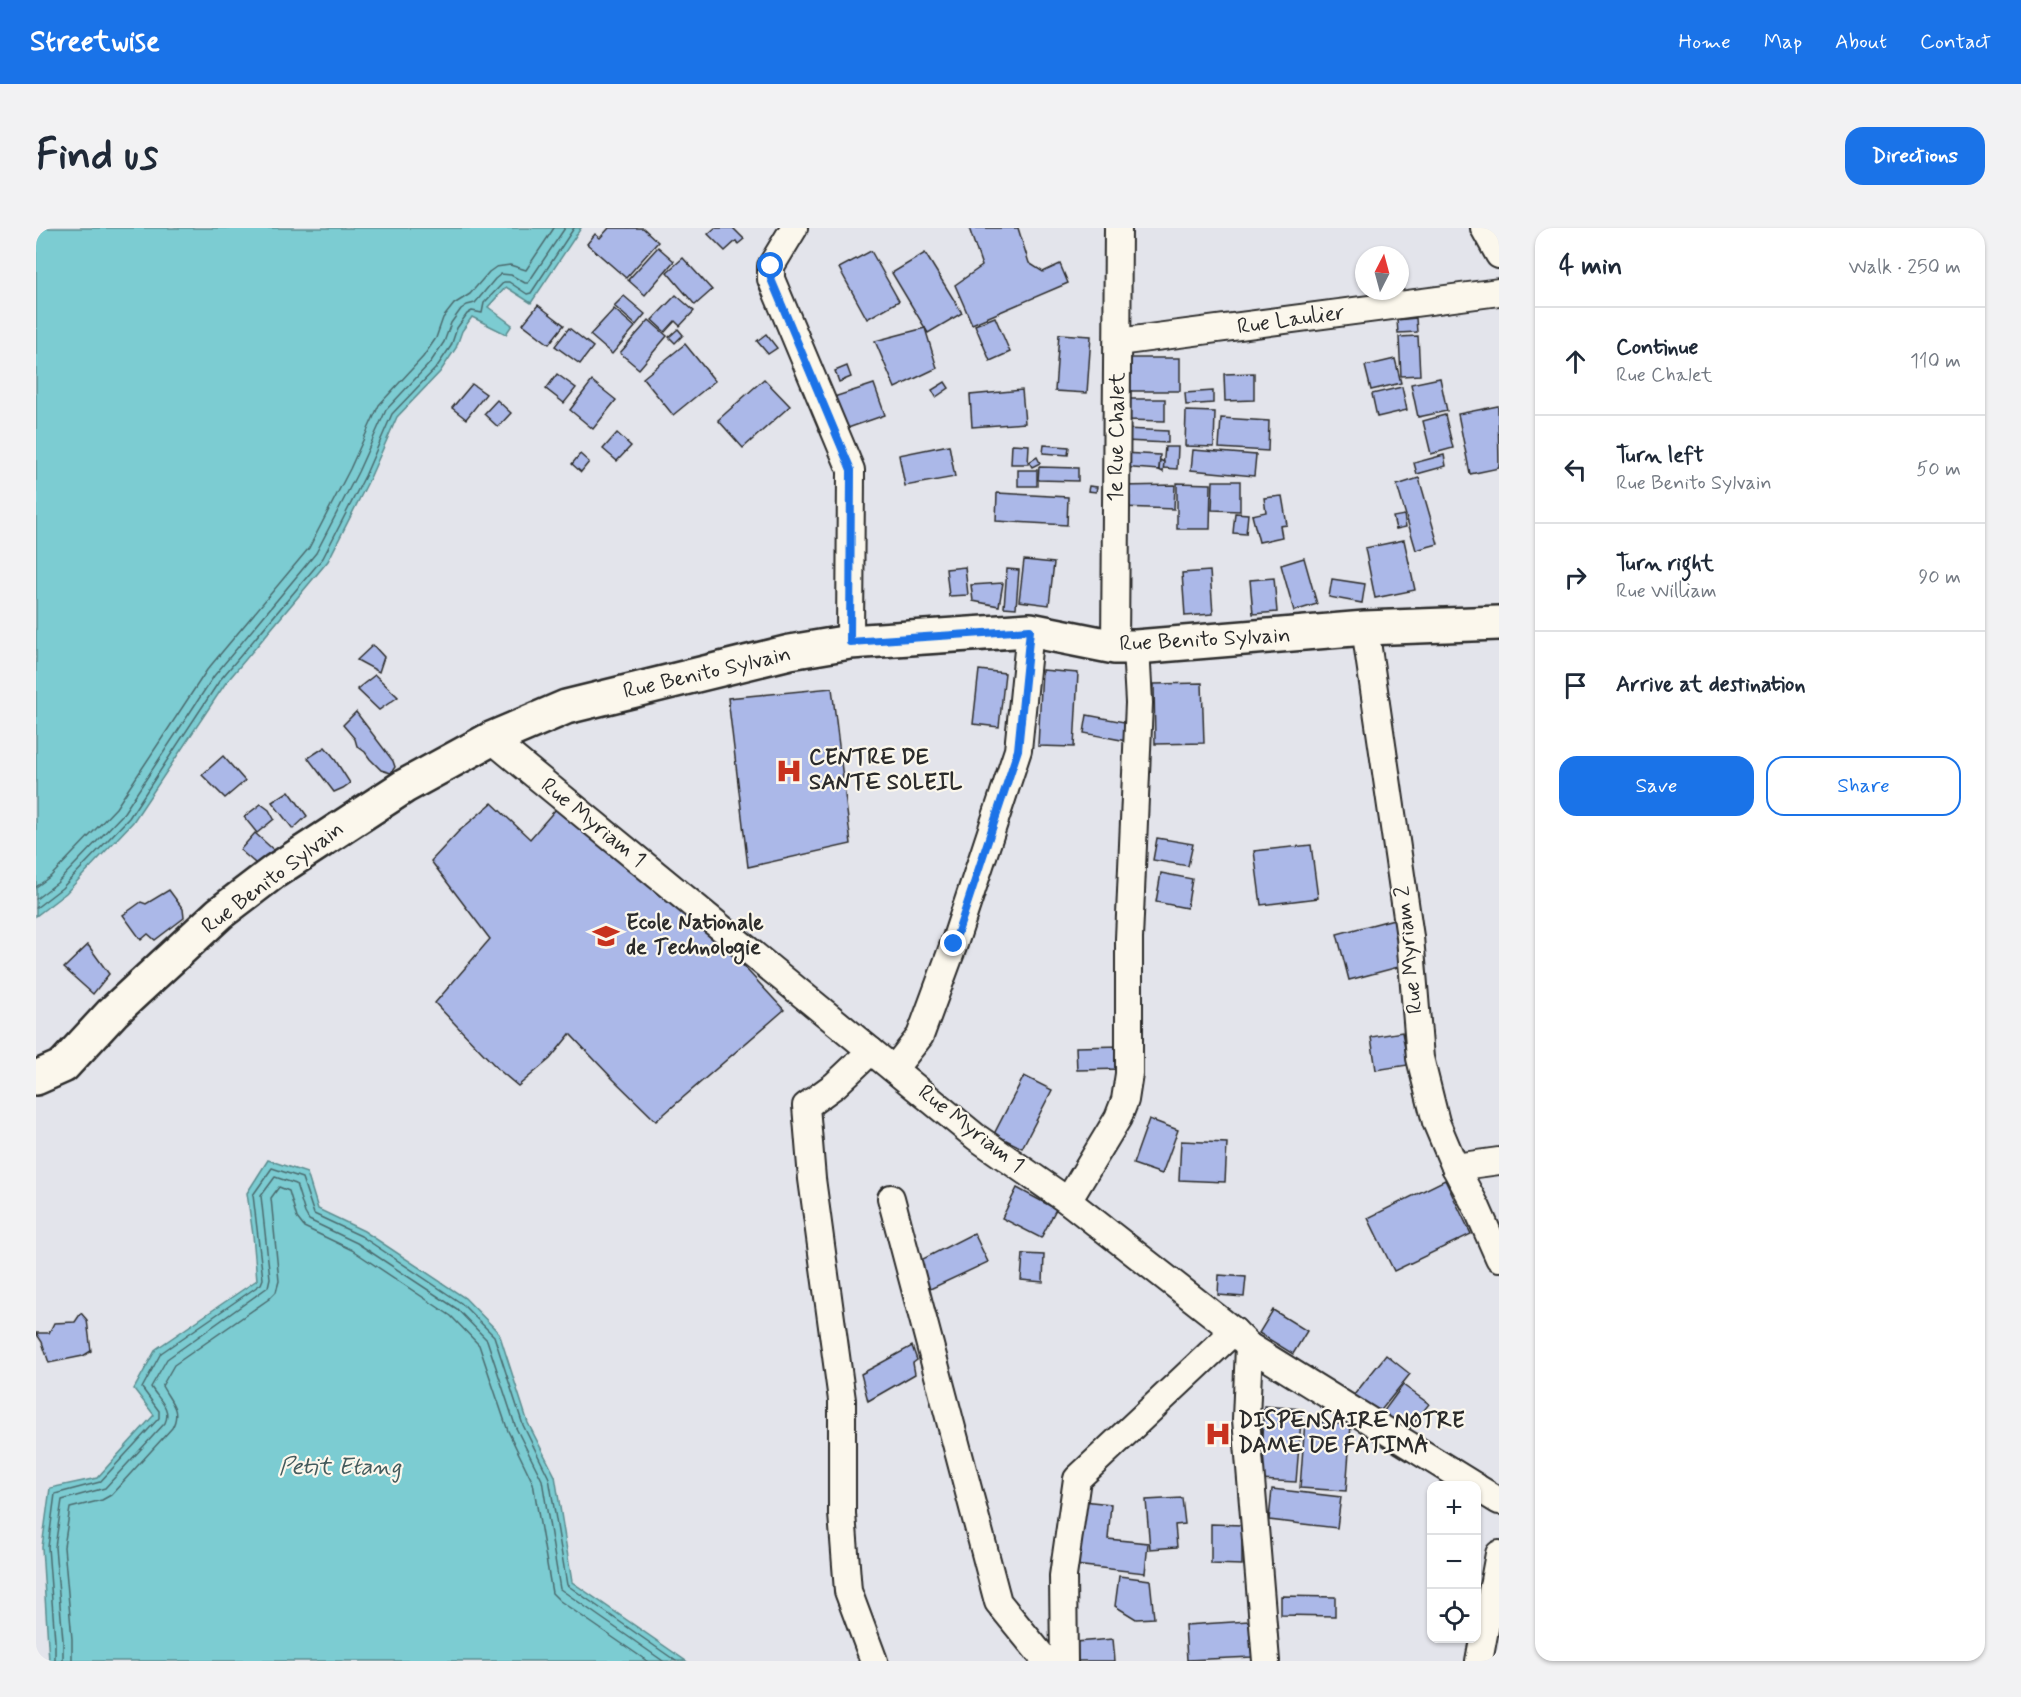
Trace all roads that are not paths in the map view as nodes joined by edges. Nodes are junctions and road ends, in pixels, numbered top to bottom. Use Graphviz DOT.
graph roads {
  1 [pos="794,228"];
  2 [pos="1118,228"];
  3 [pos="1484,228"];
  4 [pos="1499,255"];
  5 [pos="1499,292"];
  6 [pos="1118,342"];
  7 [pos="1499,623"];
  8 [pos="1365,628"];
  9 [pos="1030,630"];
  10 [pos="850,642"];
  11 [pos="1126,647"];
  12 [pos="491,739"];
  13 [pos="871,1051"];
  14 [pos="894,1069"];
  15 [pos="36,1078"];
  16 [pos="1499,1161"];
  17 [pos="1455,1167"];
  18 [pos="891,1198"];
  19 [pos="1068,1201"];
  20 [pos="1499,1258"];
  21 [pos="1242,1338"];
  22 [pos="1468,1481"];
  23 [pos="1481,1489"];
  24 [pos="1499,1501"];
  25 [pos="1499,1554"];
  26 [pos="874,1661"];
  27 [pos="1046,1661"];
  28 [pos="1064,1661"];
  29 [pos="1266,1661"];
  30 [pos="1479,1661"];
  1 -- 10 [label="street"];
  2 -- 6 [label="street, 1e Rue Chalet"];
  3 -- 4 [label="street"];
  5 -- 6 [label="street, Rue Laulier"];
  6 -- 11 [label="street, 1e Rue Chalet"];
  7 -- 8 [label="main road, Rue Benito Sylvain"];
  8 -- 11 [label="main road, Rue Benito Sylvain"];
  8 -- 17 [label="street, Rue Myriam 2"];
  9 -- 10 [label="main road, Rue Benito Sylvain"];
  9 -- 11 [label="main road, Rue Benito Sylvain"];
  9 -- 14 [label="street"];
  10 -- 12 [label="main road, Rue Benito Sylvain"];
  11 -- 19 [label="street, 1e Rue Chalet"];
  12 -- 13 [label="street, Rue Myriam 1"];
  12 -- 15 [label="main road, Rue Benito Sylvain"];
  13 -- 14 [label="street, Rue Myriam 1"];
  13 -- 26 [label="street"];
  14 -- 19 [label="street, Rue Myriam 1"];
  16 -- 17 [label="street"];
  17 -- 20 [label="street, Rue Myriam 2"];
  18 -- 27 [label="street"];
  19 -- 21 [label="street, Rue Myriam 1"];
  21 -- 22 [label="street, Rue Myriam 1"];
  21 -- 28 [label="street"];
  21 -- 29 [label="street"];
  23 -- 24 [label="street, Rue Myriam 1"];
  25 -- 30 [label="street"];
}
